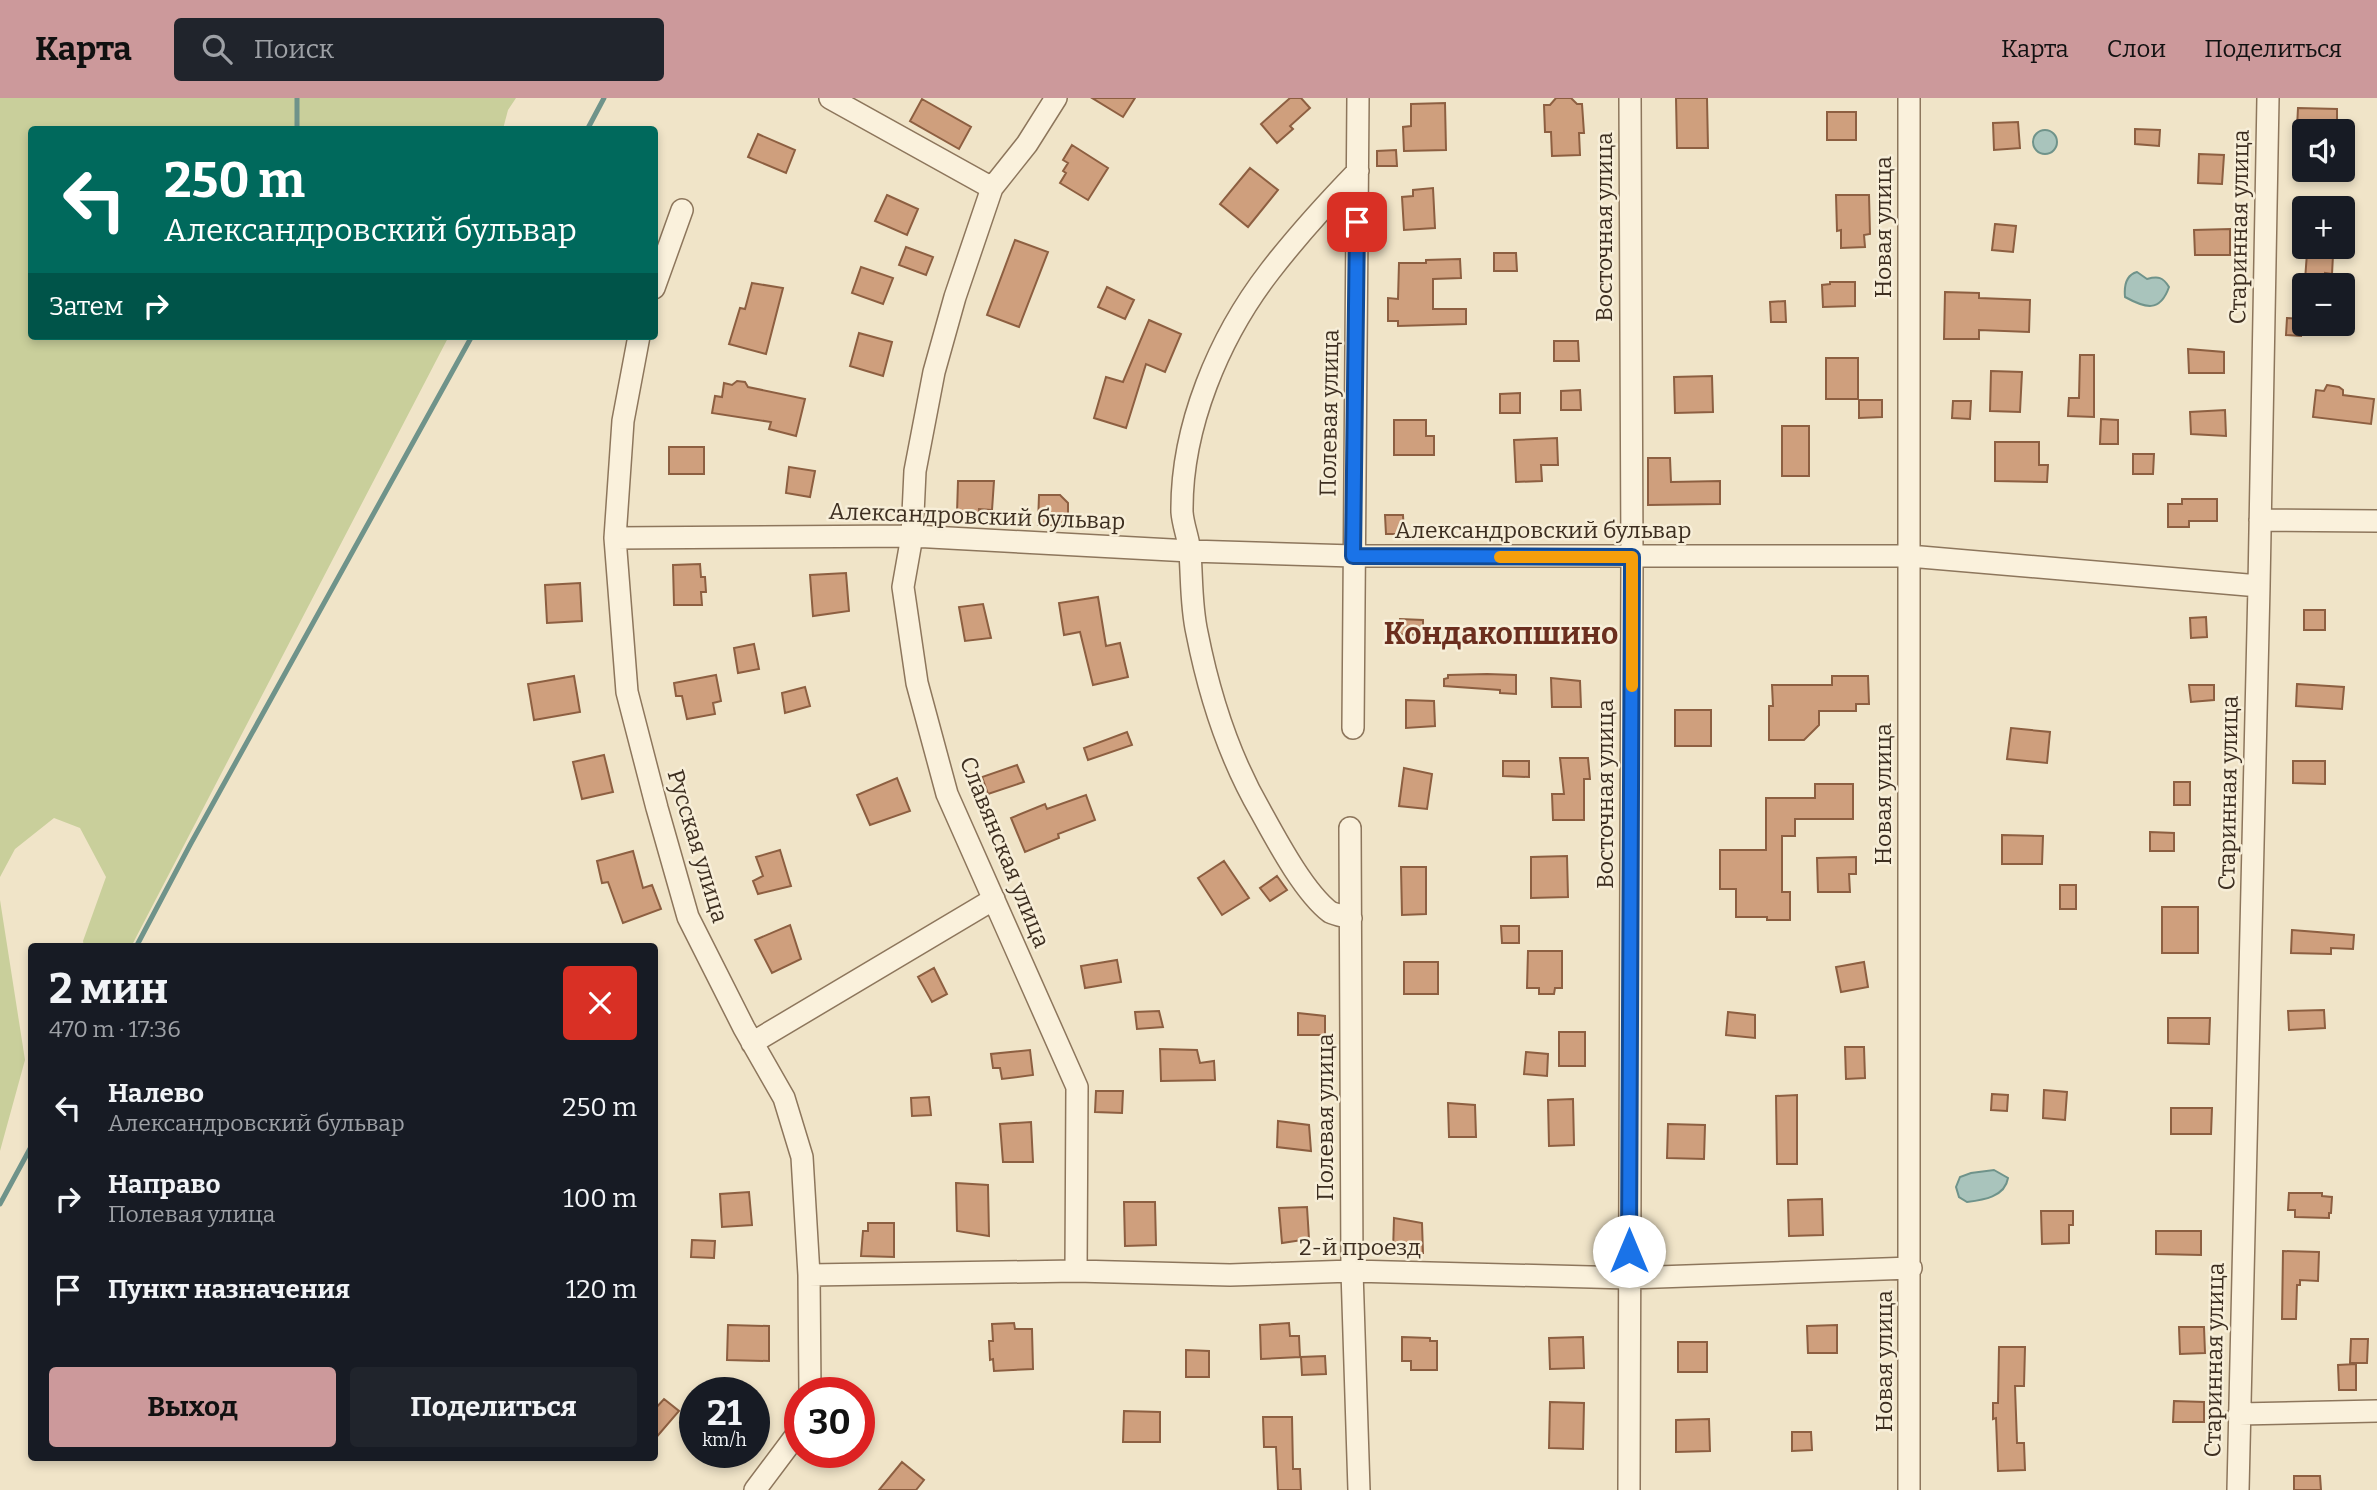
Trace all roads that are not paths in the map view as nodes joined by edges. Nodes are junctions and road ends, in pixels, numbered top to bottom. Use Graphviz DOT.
graph roads {
  1 [pos="830,98"];
  2 [pos="1056,98"];
  3 [pos="1358,98"];
  4 [pos="1630,98"];
  5 [pos="1909,98"];
  6 [pos="2268,98"];
  7 [pos="1358,171"];
  8 [pos="992,188"];
  9 [pos="682,210"];
  10 [pos="658,277"];
  11 [pos="638,340"];
  12 [pos="2260,520"];
  13 [pos="2377,521"];
  14 [pos="912,536"];
  15 [pos="615,538"];
  16 [pos="1190,551"];
  17 [pos="1353,556"];
  18 [pos="1909,556"];
  19 [pos="1632,557"];
  20 [pos="2259,586"];
  21 [pos="1353,728"];
  22 [pos="1350,828"];
  23 [pos="994,899"];
  24 [pos="1351,918"];
  25 [pos="752,1043"];
  26 [pos="1911,1268"];
  27 [pos="1076,1271"];
  28 [pos="1352,1272"];
  29 [pos="809,1275"];
  30 [pos="1629,1278"];
  31 [pos="810,1377"];
  32 [pos="2377,1411"];
  33 [pos="2239,1414"];
  34 [pos="784,1451"];
  35 [pos="755,1490"];
  36 [pos="1359,1490"];
  37 [pos="1629,1490"];
  38 [pos="1909,1490"];
  39 [pos="2238,1490"];
  1 -- 8 [label="street"];
  2 -- 8 [label="street, Славянская улица"];
  3 -- 7 [label="street, Полевая улица"];
  4 -- 19 [label="street, Восточная улица"];
  5 -- 18 [label="street, Новая улица"];
  6 -- 12 [label="street, Старинная улица"];
  7 -- 16 [label="street"];
  7 -- 17 [label="street, Полевая улица"];
  8 -- 14 [label="street, Славянская улица"];
  9 -- 10 [label="street"];
  11 -- 15 [label="street, Русская улица"];
  12 -- 13 [label="street"];
  12 -- 20 [label="street, Старинная улица"];
  14 -- 15 [label="street, Александровский бульвар"];
  14 -- 16 [label="street, Александровский бульвар"];
  14 -- 23 [label="street, Славянская улица"];
  15 -- 25 [label="street, Русская улица"];
  16 -- 17 [label="street, Александровский бульвар"];
  16 -- 24 [label="street"];
  17 -- 19 [label="street, Александровский бульвар"];
  17 -- 21 [label="street, Полевая улица"];
  18 -- 19 [label="street, Александровский бульвар"];
  18 -- 20 [label="street, Александровский бульвар"];
  18 -- 26 [label="street, Новая улица"];
  19 -- 30 [label="street, Восточная улица"];
  20 -- 33 [label="street, Старинная улица"];
  22 -- 24 [label="street, Полевая улица"];
  23 -- 25 [label="street"];
  23 -- 27 [label="street, Славянская улица"];
  24 -- 28 [label="street, Полевая улица"];
  25 -- 29 [label="street, Русская улица"];
  26 -- 30 [label="street, 2-й проезд"];
  26 -- 38 [label="street, Новая улица"];
  27 -- 28 [label="street, 2-й проезд"];
  27 -- 29 [label="street, 2-й проезд"];
  28 -- 30 [label="street, 2-й проезд"];
  28 -- 36 [label="street, Полевая улица"];
  29 -- 31 [label="street, Русская улица"];
  30 -- 37 [label="street, Восточная улица"];
  32 -- 33 [label="street"];
  33 -- 39 [label="street, Старинная улица"];
  34 -- 35 [label="street"];
}
